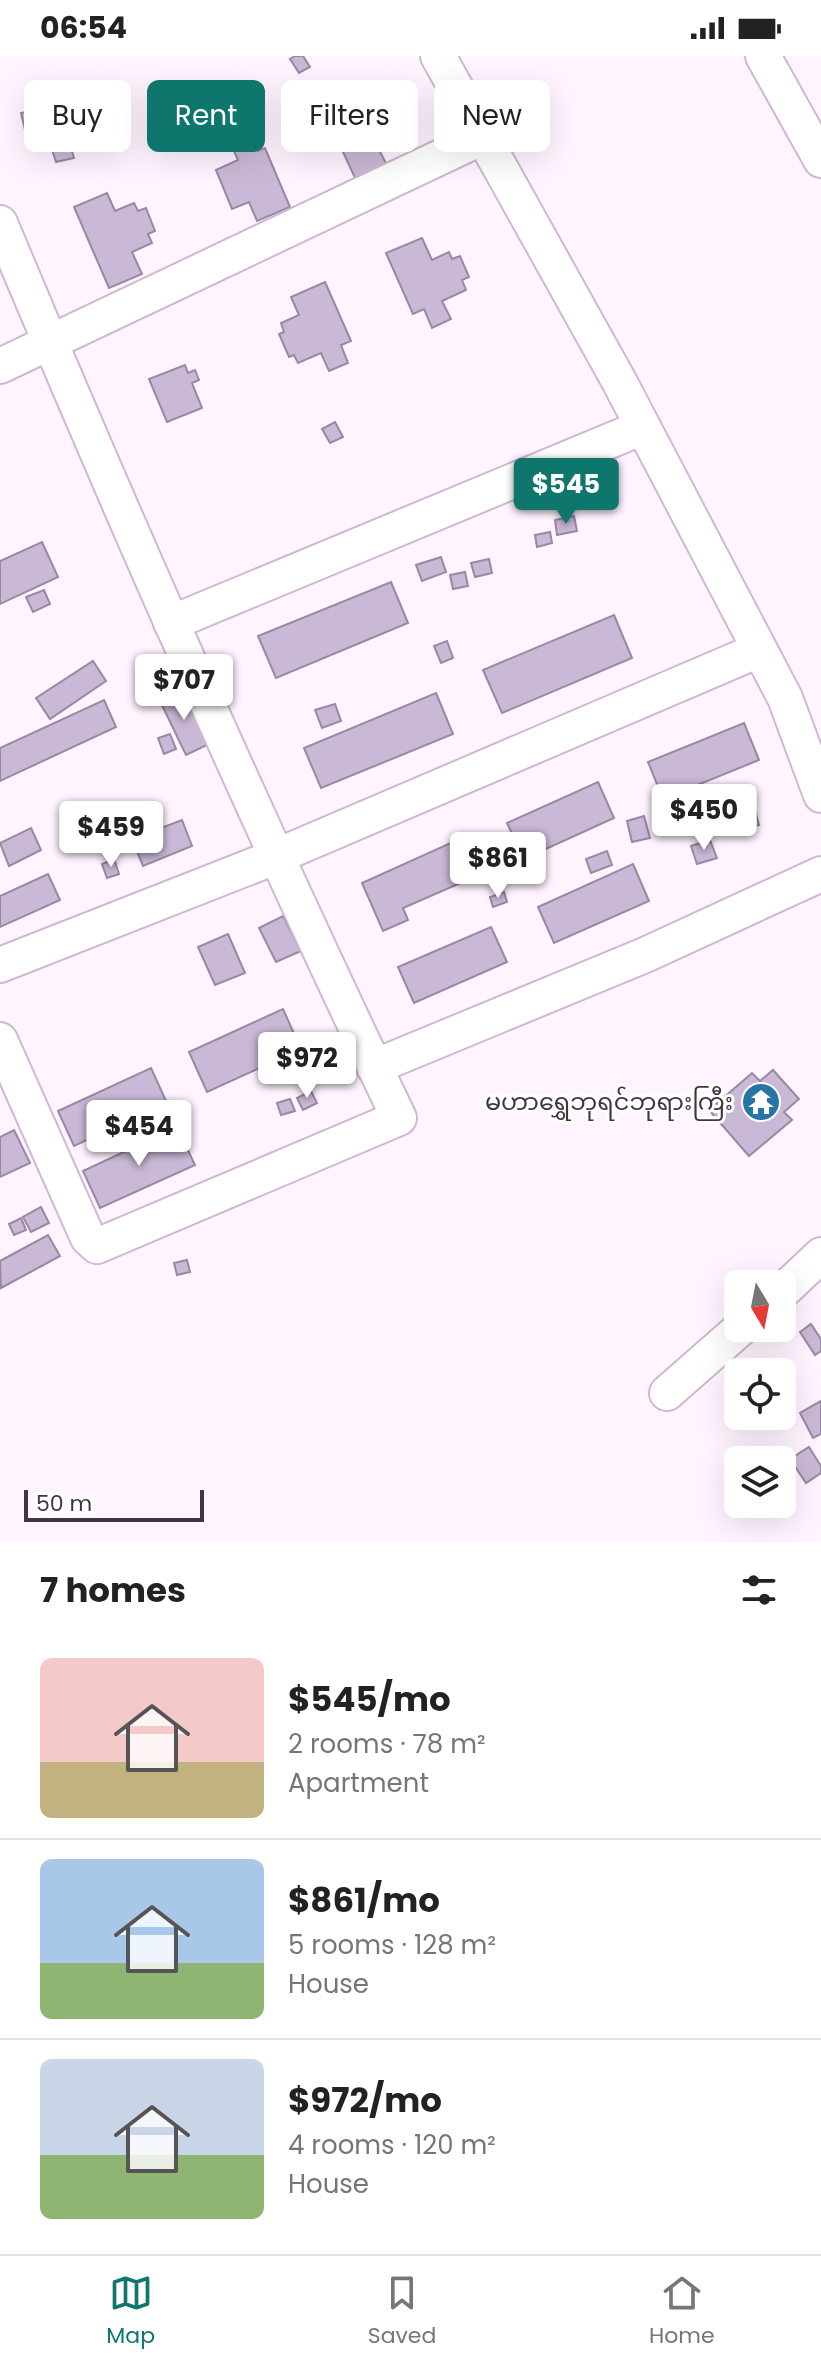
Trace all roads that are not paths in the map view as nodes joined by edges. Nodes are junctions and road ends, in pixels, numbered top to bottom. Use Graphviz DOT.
graph roads {
  1 [pos="438,56"];
  2 [pos="763,56"];
  3 [pos="451,80"];
  4 [pos="451,152"];
  5 [pos="491,152"];
  6 [pos="821,160"];
  7 [pos="0,223"];
  8 [pos="50,342"];
  9 [pos="0,366"];
  10 [pos="643,427"];
  11 [pos="171,623"];
  12 [pos="759,650"];
  13 [pos="821,795"];
  14 [pos="275,857"];
  15 [pos="821,874"];
  16 [pos="0,965"];
  17 [pos="0,1040"];
  18 [pos="374,1067"];
  19 [pos="821,1255"];
  20 [pos="796,1279"];
  21 [pos="725,1342"];
  22 [pos="667,1393"];
  1 -- 3 [label="street"];
  2 -- 6 [label="street"];
  4 -- 8 [label="street"];
  5 -- 10 [label="street"];
  7 -- 8 [label="street"];
  8 -- 9 [label="street"];
  8 -- 11 [label="street"];
  10 -- 11 [label="street"];
  10 -- 12 [label="street"];
  11 -- 14 [label="street"];
  12 -- 13 [label="street"];
  12 -- 14 [label="street"];
  14 -- 16 [label="street"];
  14 -- 18 [label="street"];
  15 -- 18 [label="street"];
  17 -- 18 [label="street"];
  19 -- 20 [label="street"];
  21 -- 22 [label="street"];
}
